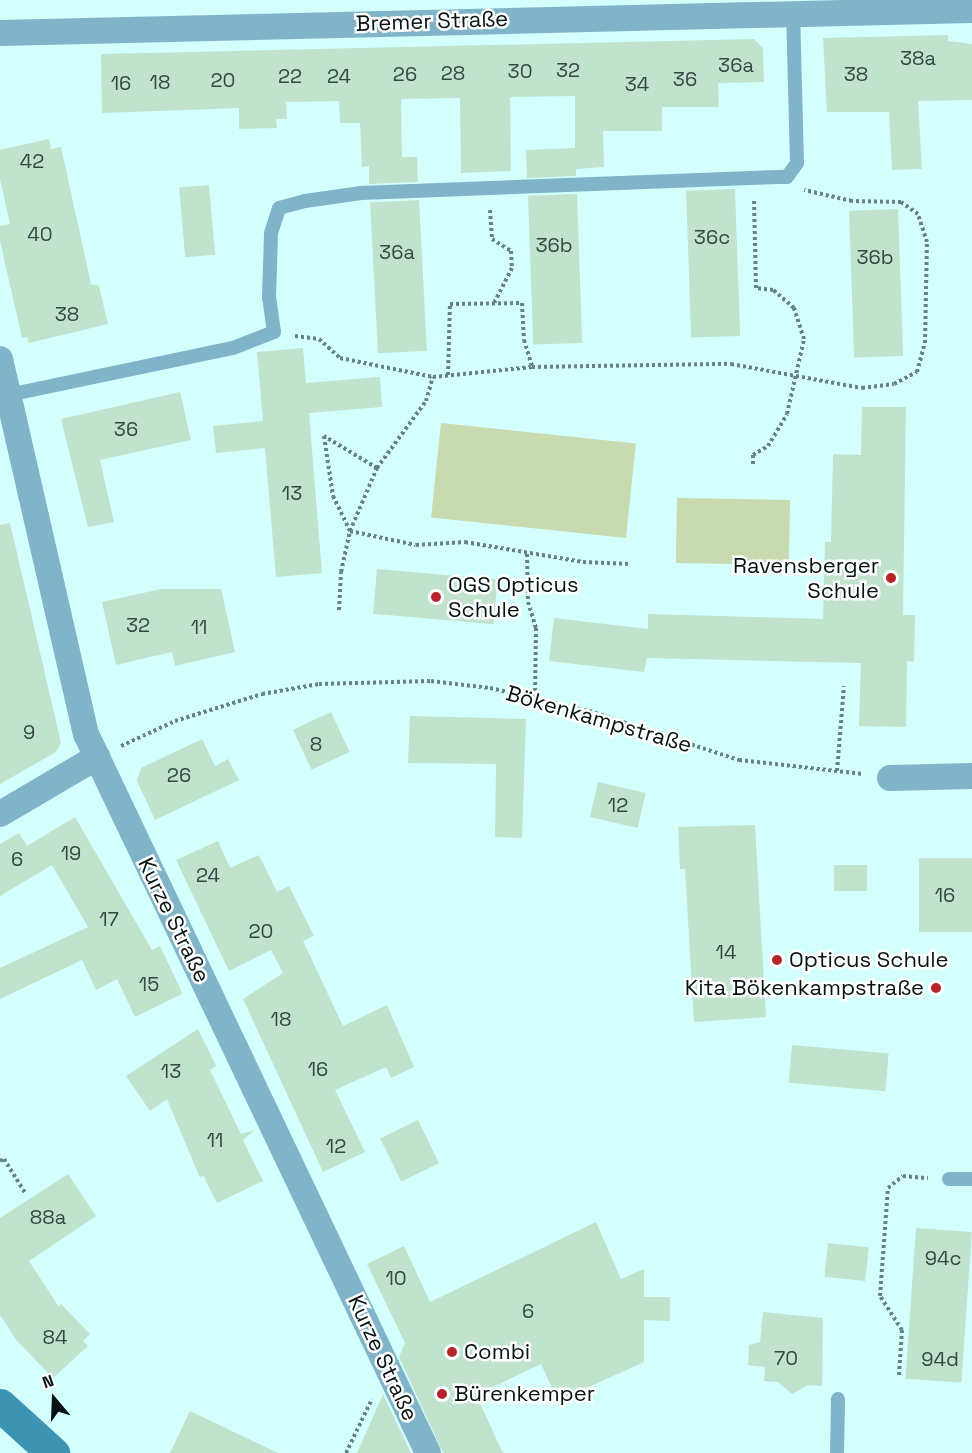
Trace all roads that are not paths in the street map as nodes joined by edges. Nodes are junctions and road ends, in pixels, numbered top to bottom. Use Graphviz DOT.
graph roads {
  1 [pos="501,9"];
  2 [pos="972,10"];
  3 [pos="793,13"];
  4 [pos="0,33"];
  5 [pos="0,358"];
  6 [pos="8,395"];
  7 [pos="97,757"];
  8 [pos="972,776"];
  9 [pos="890,778"];
  10 [pos="0,814"];
  11 [pos="950,1179"];
  12 [pos="972,1179"];
  13 [pos="838,1399"];
  14 [pos="0,1405"];
  15 [pos="53,1453"];
  16 [pos="428,1453"];
  17 [pos="837,1453"];
  1 -- 3 [label="street, Bremer Straße"];
  1 -- 4 [label="street, Bremer Straße"];
  2 -- 3 [label="street, Bremer Straße"];
  3 -- 6 [label="lane"];
  5 -- 6 [label="street, Kurze Straße"];
  6 -- 7 [label="street, Kurze Straße"];
  7 -- 10 [label="street"];
  7 -- 16 [label="street, Kurze Straße"];
  8 -- 9 [label="street"];
  11 -- 12 [label="lane"];
  13 -- 17 [label="lane"];
  14 -- 15 [label="main road"];
}
